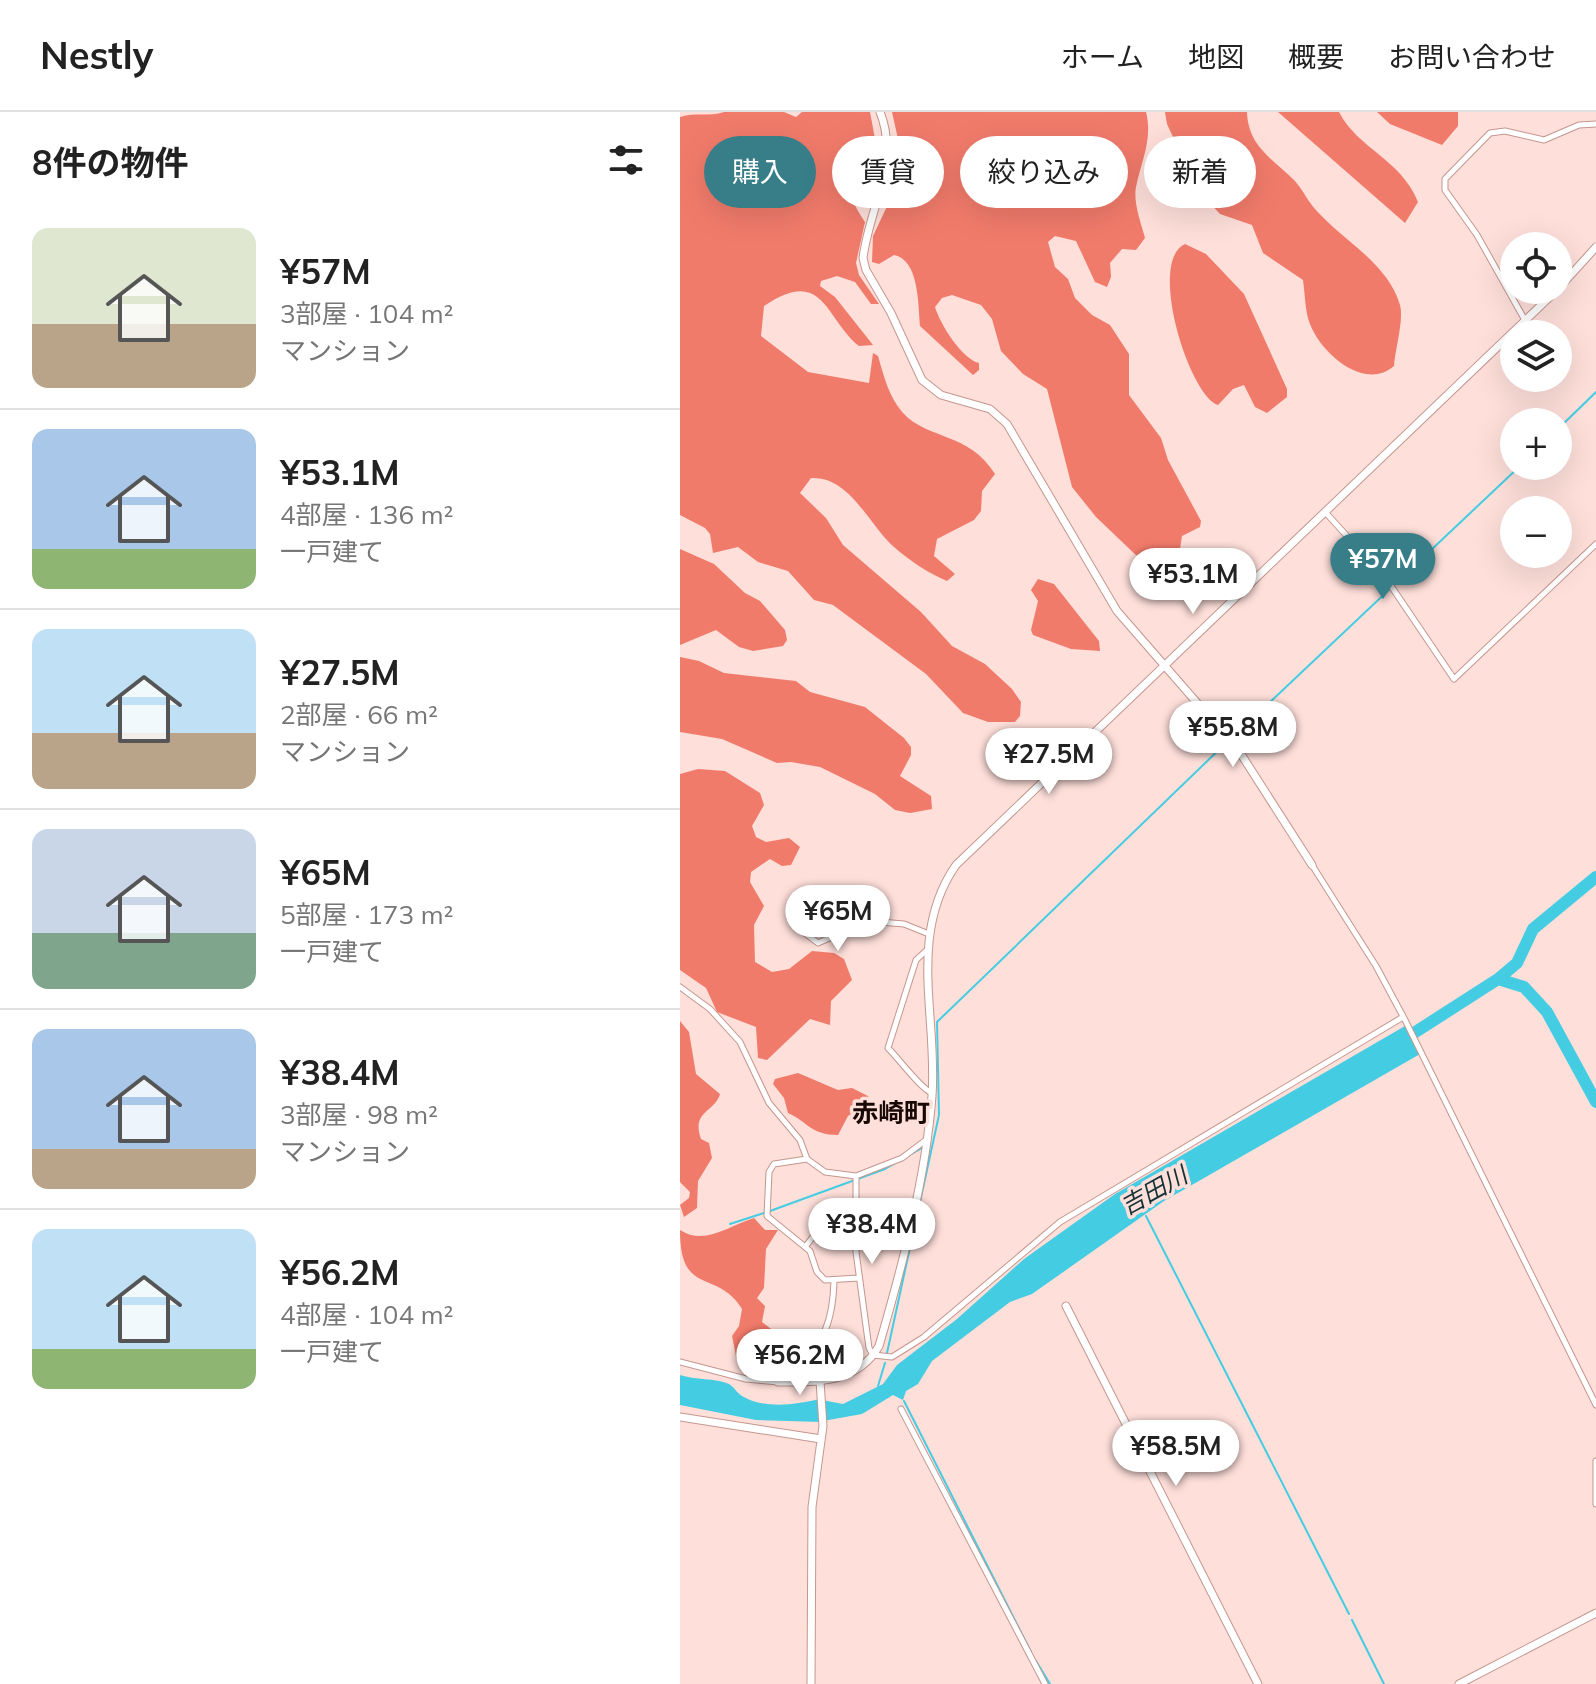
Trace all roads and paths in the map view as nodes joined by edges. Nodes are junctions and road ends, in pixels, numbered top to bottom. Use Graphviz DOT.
graph roads {
  1 [pos="880,112"];
  2 [pos="1596,124"];
  3 [pos="1596,247"];
  4 [pos="1572,274"];
  5 [pos="1544,304"];
  6 [pos="1525,320"];
  7 [pos="1528,320"];
  8 [pos="1500,347"];
  9 [pos="1326,513"];
  10 [pos="1596,544"];
  11 [pos="1164,666"];
  12 [pos="1312,865"];
  13 [pos="798,906"];
  14 [pos="929,934"];
  15 [pos="928,949"];
  16 [pos="680,987"];
  17 [pos="1404,1019"];
  18 [pos="932,1093"];
  19 [pos="927,1140"];
  20 [pos="807,1159"];
  21 [pos="857,1180"];
  22 [pos="857,1212"];
  23 [pos="805,1247"];
  24 [pos="859,1278"];
  25 [pos="834,1280"];
  26 [pos="1066,1306"];
  27 [pos="873,1355"];
  28 [pos="680,1362"];
  29 [pos="778,1382"];
  30 [pos="796,1382"];
  31 [pos="820,1383"];
  32 [pos="1596,1405"];
  33 [pos="901,1409"];
  34 [pos="680,1417"];
  35 [pos="821,1439"];
  36 [pos="1596,1461"];
  37 [pos="1596,1504"];
  38 [pos="1596,1613"];
  39 [pos="811,1684"];
  40 [pos="1045,1684"];
  41 [pos="1258,1684"];
  42 [pos="1459,1684"];
  1 -- 11 [label="street"];
  2 -- 6 [label="street"];
  3 -- 4 [label="street"];
  5 -- 7 [label="street"];
  8 -- 9 [label="street"];
  9 -- 10 [label="street"];
  9 -- 11 [label="street"];
  11 -- 12 [label="street"];
  11 -- 14 [label="street"];
  12 -- 17 [label="street"];
  13 -- 14 [label="street"];
  14 -- 15 [label="street"];
  15 -- 18 [label="street"];
  15 -- 18 [label="street"];
  16 -- 20 [label="street"];
  17 -- 27 [label="street"];
  17 -- 32 [label="street"];
  18 -- 19 [label="street"];
  19 -- 21 [label="street"];
  19 -- 27 [label="street"];
  20 -- 21 [label="street"];
  20 -- 23 [label="street"];
  21 -- 22 [label="street"];
  22 -- 23 [label="street"];
  22 -- 24 [label="street"];
  23 -- 25 [label="street"];
  24 -- 25 [label="street"];
  24 -- 27 [label="street"];
  25 -- 30 [label="street"];
  26 -- 41 [label="street"];
  27 -- 31 [label="street"];
  28 -- 29 [label="street"];
  29 -- 30 [label="street"];
  30 -- 31 [label="street"];
  31 -- 35 [label="street"];
  33 -- 40 [label="street"];
  34 -- 35 [label="street"];
  35 -- 39 [label="street"];
  36 -- 37 [label="street"];
  38 -- 42 [label="street"];
}
